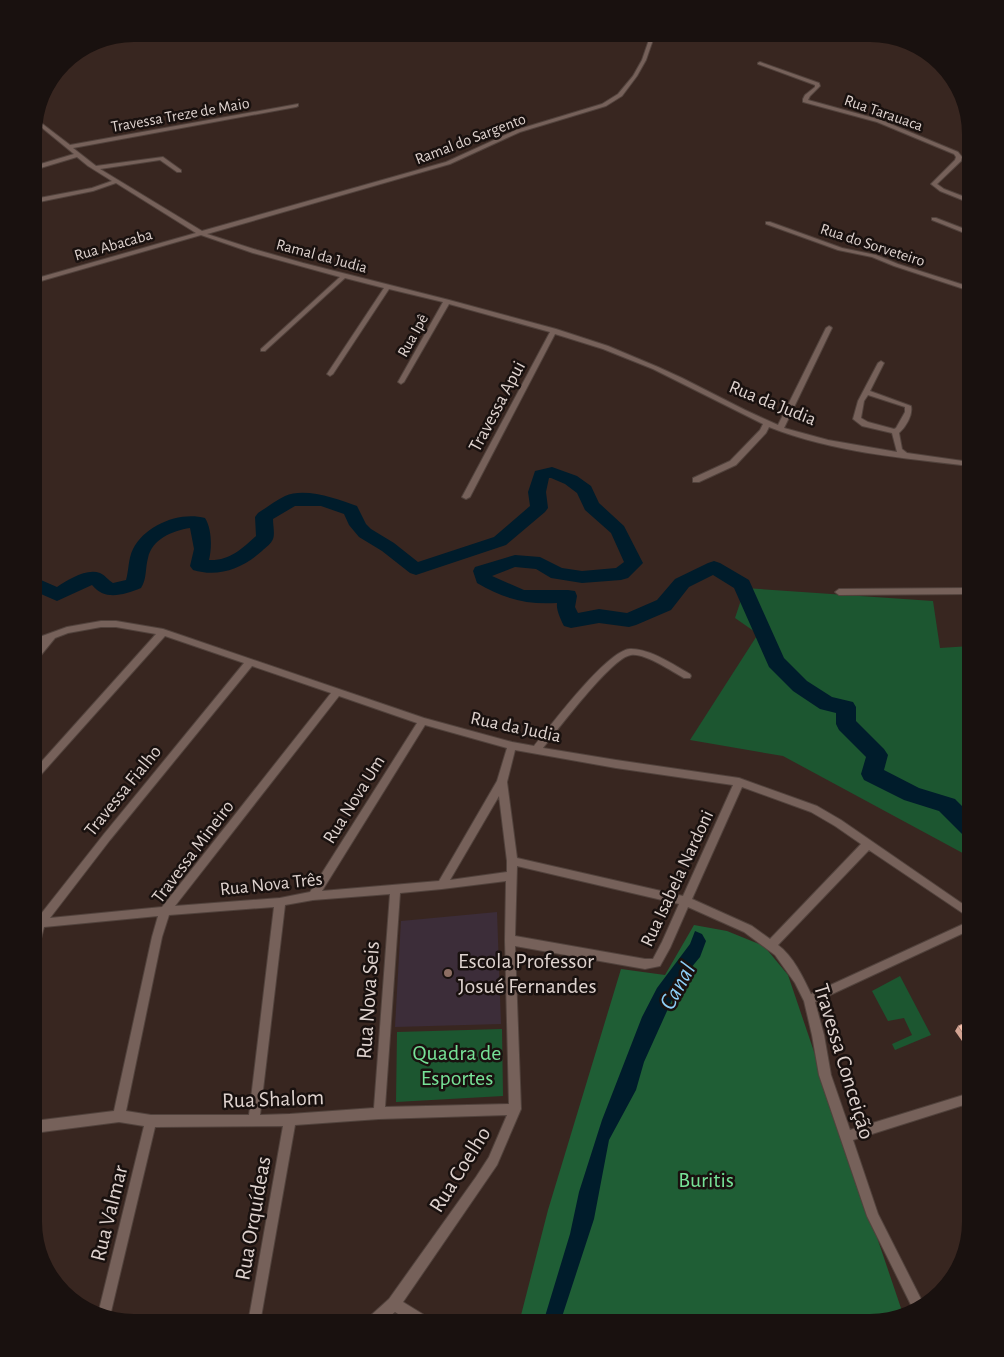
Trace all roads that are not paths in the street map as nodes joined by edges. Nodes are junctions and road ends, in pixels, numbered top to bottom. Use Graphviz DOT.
graph roads {
  1 [pos="650,43"];
  2 [pos="760,62"];
  3 [pos="296,106"];
  4 [pos="43,126"];
  5 [pos="69,147"];
  6 [pos="78,155"];
  7 [pos="43,165"];
  8 [pos="96,168"];
  9 [pos="179,171"];
  10 [pos="115,182"];
  11 [pos="962,198"];
  12 [pos="43,199"];
  13 [pos="934,219"];
  14 [pos="768,223"];
  15 [pos="962,230"];
  16 [pos="200,233"];
  17 [pos="344,276"];
  18 [pos="43,278"];
  19 [pos="388,286"];
  20 [pos="962,286"];
  21 [pos="447,301"];
  22 [pos="829,328"];
  23 [pos="554,330"];
  24 [pos="263,350"];
  25 [pos="629,356"];
  26 [pos="881,363"];
  27 [pos="330,374"];
  28 [pos="401,382"];
  29 [pos="866,392"];
  30 [pos="767,423"];
  31 [pos="780,428"];
  32 [pos="895,432"];
  33 [pos="906,456"];
  34 [pos="962,463"];
  35 [pos="696,480"];
  36 [pos="466,497"];
  37 [pos="962,591"];
  38 [pos="839,592"];
  39 [pos="163,632"];
  40 [pos="53,635"];
  41 [pos="43,639"];
  42 [pos="43,648"];
  43 [pos="250,662"];
  44 [pos="688,676"];
  45 [pos="336,692"];
  46 [pos="423,721"];
  47 [pos="512,746"];
  48 [pos="537,749"];
  49 [pos="42,767"];
  50 [pos="502,782"];
  51 [pos="739,782"];
  52 [pos="868,844"];
  53 [pos="512,861"];
  54 [pos="511,876"];
  55 [pos="442,886"];
  56 [pos="395,889"];
  57 [pos="313,896"];
  58 [pos="686,901"];
  59 [pos="280,902"];
  60 [pos="962,909"];
  61 [pos="165,911"];
  62 [pos="42,916"];
  63 [pos="42,923"];
  64 [pos="962,928"];
  65 [pos="510,940"];
  66 [pos="771,945"];
  67 [pos="809,1000"];
  68 [pos="962,1101"];
  69 [pos="515,1109"];
  70 [pos="379,1113"];
  71 [pos="119,1116"];
  72 [pos="254,1120"];
  73 [pos="290,1120"];
  74 [pos="151,1121"];
  75 [pos="42,1126"];
  76 [pos="846,1137"];
  77 [pos="916,1302"];
  78 [pos="394,1304"];
  79 [pos="105,1310"];
  80 [pos="256,1314"];
  81 [pos="383,1314"];
  82 [pos="410,1314"];
  1 -- 16 [label="street, Ramal do Sargento"];
  2 -- 11 [label="street, Rua Tarauaca"];
  3 -- 5 [label="street, Travessa Treze de Maio"];
  4 -- 5 [label="street, Ramal da Judia"];
  5 -- 6 [label="street, Ramal da Judia"];
  6 -- 7 [label="street"];
  6 -- 8 [label="street, Ramal da Judia"];
  8 -- 9 [label="street"];
  8 -- 10 [label="street, Ramal da Judia"];
  10 -- 12 [label="street"];
  10 -- 16 [label="street, Ramal da Judia"];
  13 -- 15 [label="street"];
  14 -- 20 [label="street, Rua do Sorveteiro"];
  16 -- 17 [label="street, Ramal da Judia"];
  16 -- 18 [label="street, Rua Abacaba"];
  17 -- 19 [label="street, Ramal da Judia"];
  17 -- 24 [label="street"];
  19 -- 21 [label="street, Ramal da Judia"];
  19 -- 27 [label="street"];
  21 -- 23 [label="street, Ramal da Judia"];
  21 -- 28 [label="street, Rua Ipê"];
  22 -- 31 [label="street"];
  23 -- 25 [label="street, Ramal da Judia"];
  23 -- 36 [label="street, Travessa Apui"];
  25 -- 30 [label="street, Rua da Judia"];
  26 -- 29 [label="street"];
  29 -- 32 [label="street"];
  29 -- 32 [label="street"];
  30 -- 31 [label="street, Rua da Judia"];
  30 -- 35 [label="street"];
  31 -- 33 [label="street, Rua da Judia"];
  32 -- 33 [label="street"];
  33 -- 34 [label="street, Rua da Judia"];
  37 -- 38 [label="street"];
  39 -- 40 [label="street, Rua da Judia"];
  39 -- 43 [label="street, Rua da Judia"];
  39 -- 49 [label="street"];
  40 -- 41 [label="street, Rua da Judia"];
  40 -- 42 [label="street"];
  43 -- 45 [label="street, Rua da Judia"];
  43 -- 62 [label="street, Travessa Fialho"];
  44 -- 48 [label="street"];
  45 -- 46 [label="street, Rua da Judia"];
  45 -- 61 [label="street, Travessa Mineiro"];
  46 -- 47 [label="street, Rua da Judia"];
  46 -- 57 [label="street, Rua Nova Um"];
  47 -- 48 [label="street, Rua da Judia"];
  47 -- 50 [label="street, Rua Coelho"];
  48 -- 51 [label="street, Rua da Judia"];
  50 -- 53 [label="street, Rua Coelho"];
  50 -- 55 [label="street"];
  51 -- 52 [label="street, Rua da Judia"];
  51 -- 58 [label="street, Rua Isabela Nardoni"];
  52 -- 60 [label="street, Rua da Judia"];
  52 -- 66 [label="street"];
  53 -- 54 [label="street, Rua Coelho"];
  53 -- 58 [label="street, Travessa Conceição"];
  54 -- 55 [label="street, Rua Nova Três"];
  54 -- 65 [label="street, Rua Coelho"];
  55 -- 56 [label="street, Rua Nova Três"];
  56 -- 57 [label="street, Rua Nova Três"];
  56 -- 70 [label="street, Rua Nova Seis"];
  57 -- 59 [label="street, Rua Nova Três"];
  58 -- 65 [label="street, Rua Isabela Nardoni"];
  58 -- 66 [label="street, Travessa Conceição"];
  59 -- 61 [label="street, Rua Nova Três"];
  59 -- 72 [label="street"];
  61 -- 63 [label="street, Rua Nova Três"];
  61 -- 71 [label="street, Travessa Mineiro"];
  64 -- 67 [label="street"];
  65 -- 69 [label="street, Rua Coelho"];
  66 -- 67 [label="street, Travessa Conceição"];
  67 -- 76 [label="street, Travessa Conceição"];
  68 -- 76 [label="street"];
  69 -- 70 [label="street, Rua Shalom"];
  69 -- 78 [label="street, Rua Coelho"];
  70 -- 73 [label="street, Rua Shalom"];
  71 -- 74 [label="street, Rua Shalom"];
  71 -- 75 [label="street, Rua Shalom"];
  72 -- 73 [label="street, Rua Shalom"];
  72 -- 74 [label="street, Rua Shalom"];
  73 -- 80 [label="street, Rua Orquídeas"];
  74 -- 79 [label="street, Rua Valmar"];
  76 -- 77 [label="street, Travessa Conceição"];
  78 -- 81 [label="street, Rua Coelho"];
  78 -- 82 [label="street"];
}
